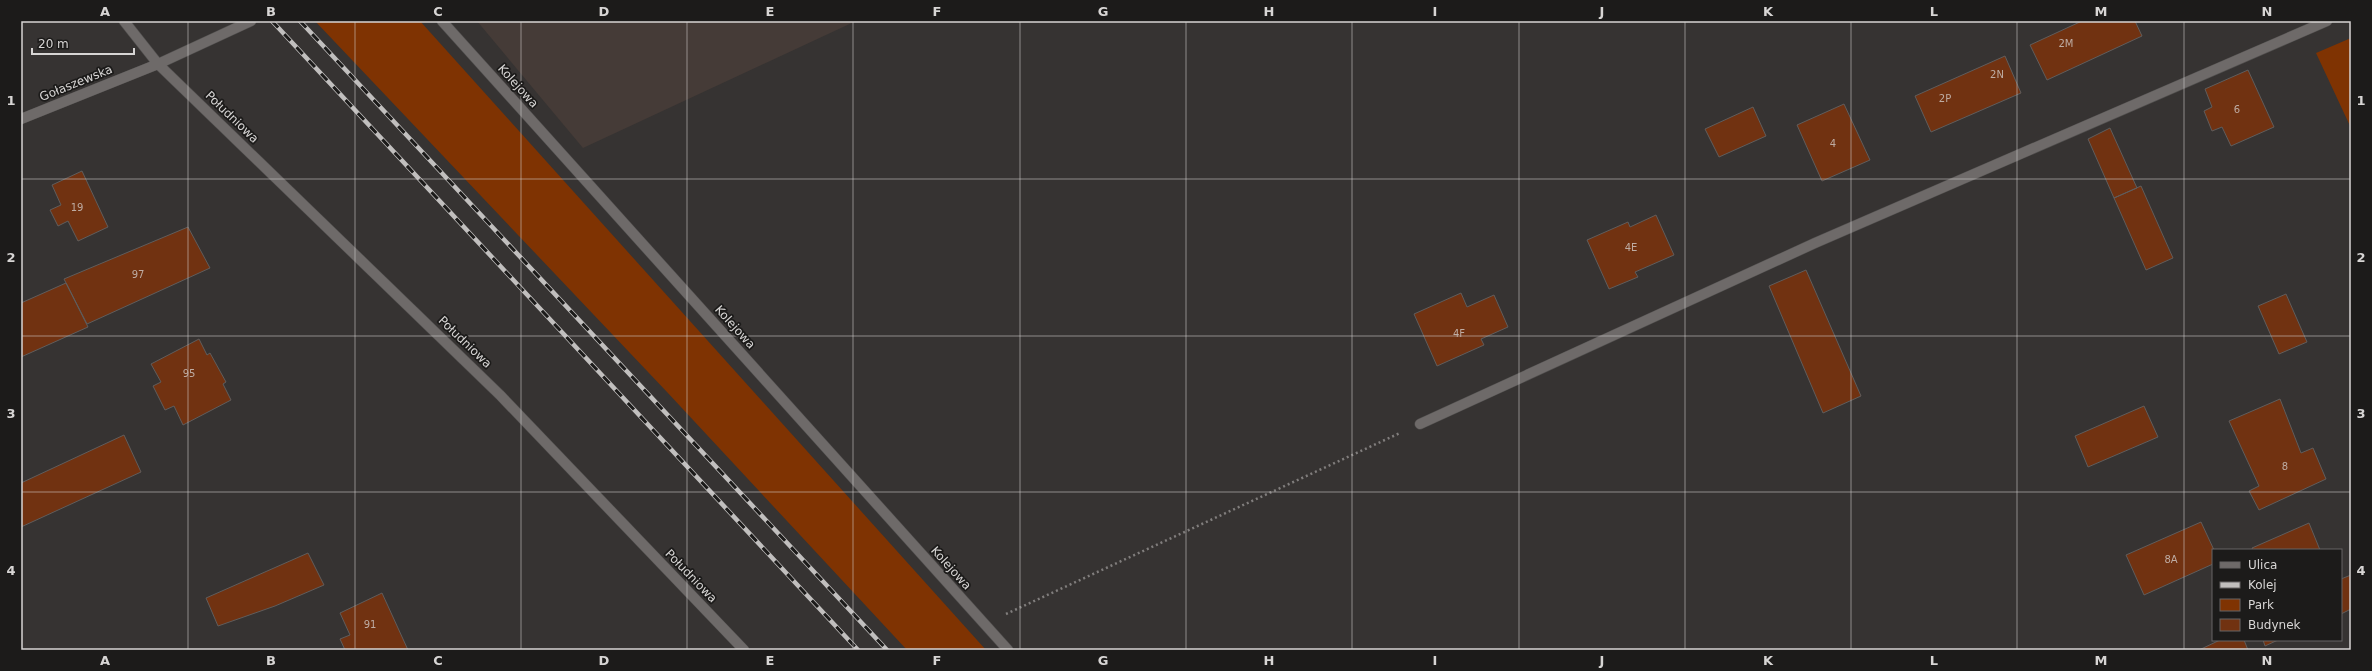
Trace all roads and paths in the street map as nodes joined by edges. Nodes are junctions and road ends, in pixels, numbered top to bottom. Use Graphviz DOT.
graph roads {
  1 [pos="124,21"];
  2 [pos="251,21"];
  3 [pos="442,21"];
  4 [pos="2328,21"];
  5 [pos="158,64"];
  6 [pos="21,119"];
  7 [pos="1420,424"];
  8 [pos="984,624"];
  9 [pos="744,650"];
  10 [pos="1008,650"];
  1 -- 5 [label="street, Południowa"];
  2 -- 5 [label="street, Gołaszewska"];
  3 -- 8 [label="street, Kolejowa"];
  4 -- 7 [label="street"];
  5 -- 6 [label="street, Gołaszewska"];
  5 -- 9 [label="street, Południowa"];
  7 -- 8 [label="path"];
  8 -- 10 [label="street, Kolejowa"];
}
